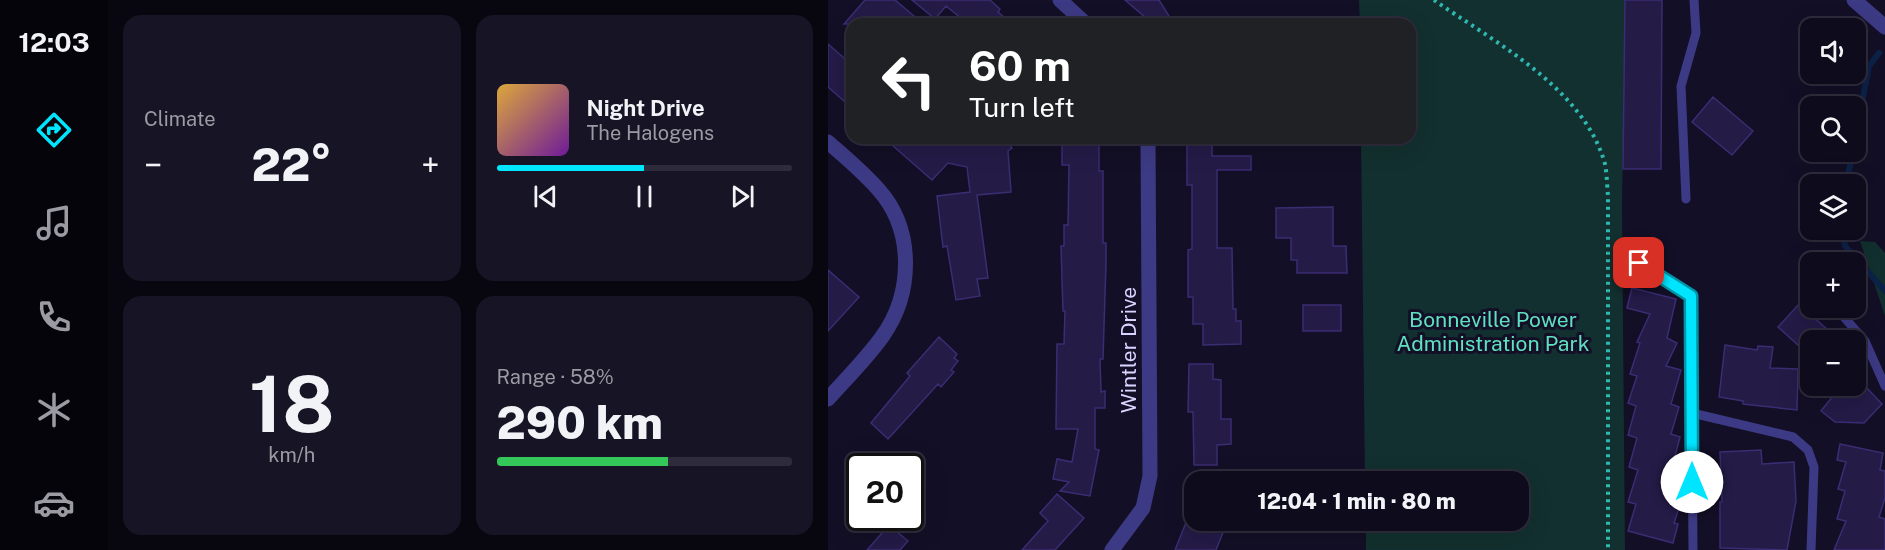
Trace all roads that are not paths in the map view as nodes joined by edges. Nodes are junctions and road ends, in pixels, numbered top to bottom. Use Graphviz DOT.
graph roads {
  1 [pos="1060,0"];
  2 [pos="1694,0"];
  3 [pos="1854,0"];
  4 [pos="1080,18"];
  5 [pos="1885,27"];
  6 [pos="828,142"];
  7 [pos="1148,144"];
  8 [pos="1686,199"];
  9 [pos="1639,263"];
  10 [pos="1845,318"];
  11 [pos="1880,365"];
  12 [pos="1885,386"];
  13 [pos="828,399"];
  14 [pos="1692,413"];
  15 [pos="1112,550"];
  16 [pos="1693,550"];
  17 [pos="1811,550"];
  1 -- 4 [label="street"];
  2 -- 8 [label="lane"];
  3 -- 5 [label="street"];
  6 -- 13 [label="street"];
  7 -- 15 [label="street, Wintler Drive"];
  9 -- 14 [label="lane"];
  10 -- 11 [label="lane"];
  11 -- 12 [label="lane"];
  14 -- 16 [label="lane"];
  14 -- 17 [label="lane"];
}
